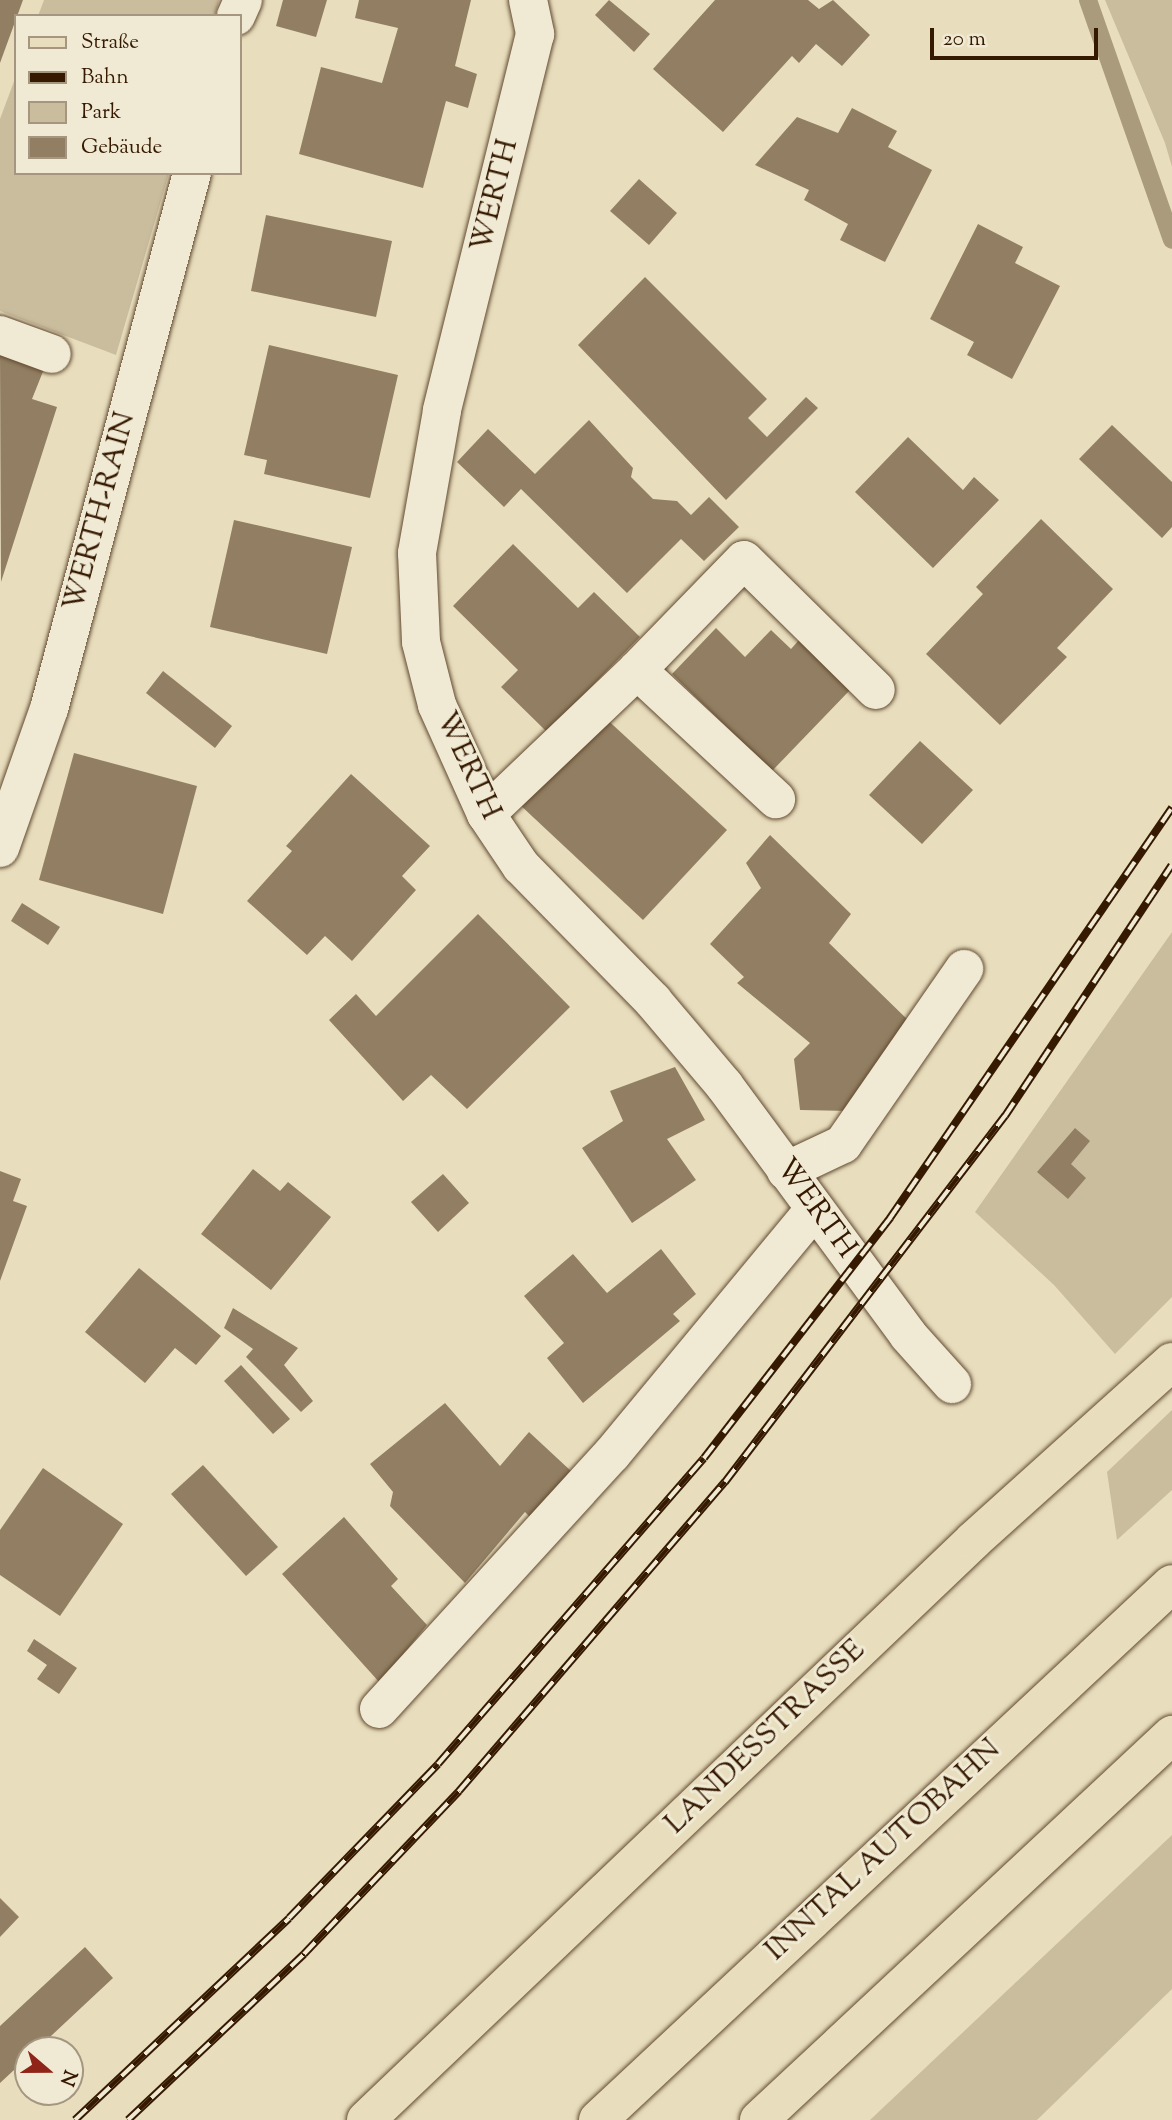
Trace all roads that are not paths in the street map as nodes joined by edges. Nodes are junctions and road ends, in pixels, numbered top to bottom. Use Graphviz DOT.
graph roads {
  1 [pos="528,0"];
  2 [pos="191,175"];
  3 [pos="0,335"];
  4 [pos="52,354"];
  5 [pos="637,670"];
  6 [pos="876,690"];
  7 [pos="776,799"];
  8 [pos="486,814"];
  9 [pos="0,848"];
  10 [pos="964,970"];
  11 [pos="786,1171"];
  12 [pos="814,1210"];
  13 [pos="1172,1362"];
  14 [pos="952,1384"];
  15 [pos="1172,1584"];
  16 [pos="379,1709"];
  17 [pos="1172,1735"];
  18 [pos="366,2120"];
  19 [pos="598,2120"];
  20 [pos="759,2120"];
  1 -- 8 [label="street, WERTH"];
  2 -- 9 [label="street, WERTH-RAIN"];
  3 -- 4 [label="street"];
  5 -- 6 [label="street"];
  5 -- 7 [label="street"];
  5 -- 8 [label="street"];
  8 -- 11 [label="street, WERTH"];
  10 -- 11 [label="street"];
  11 -- 12 [label="street, WERTH"];
  12 -- 14 [label="street, WERTH"];
  12 -- 16 [label="street"];
  13 -- 18 [label="main road, LANDESSTRASSE"];
  15 -- 19 [label="main road, INNTAL AUTOBAHN"];
  17 -- 20 [label="main road"];
}
